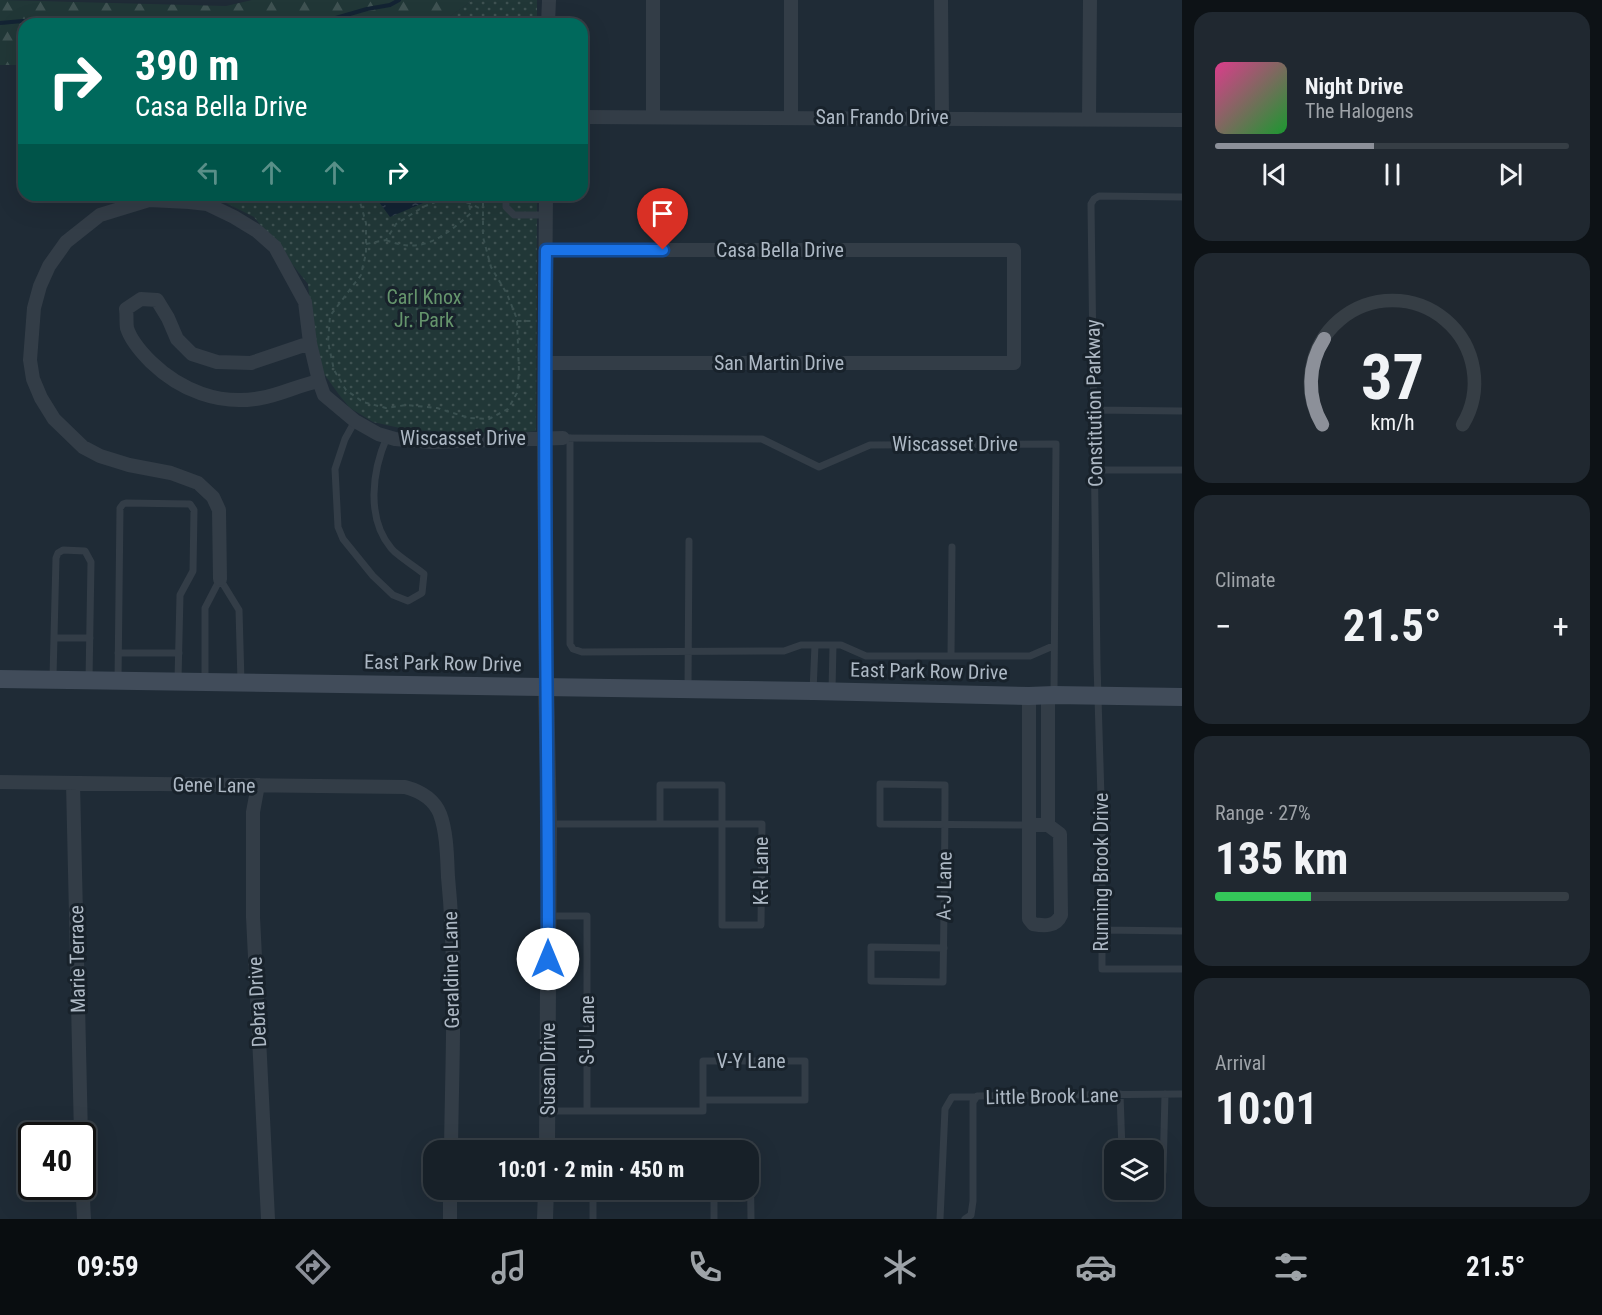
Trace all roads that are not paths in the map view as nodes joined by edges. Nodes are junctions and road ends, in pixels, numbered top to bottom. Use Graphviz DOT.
graph roads {
  1 [pos="549,0"];
  2 [pos="653,0"];
  3 [pos="791,0"];
  4 [pos="942,0"];
  5 [pos="1090,0"];
  6 [pos="548,18"];
  7 [pos="588,117"];
  8 [pos="653,117"];
  9 [pos="942,117"];
  10 [pos="791,118"];
  11 [pos="1089,120"];
  12 [pos="1182,120"];
  13 [pos="1182,197"];
  14 [pos="145,201"];
  15 [pos="163,201"];
  16 [pos="506,201"];
  17 [pos="546,201"];
  18 [pos="546,215"];
  19 [pos="546,250"];
  20 [pos="310,343"];
  21 [pos="545,363"];
  22 [pos="1014,363"];
  23 [pos="319,381"];
  24 [pos="1094,410"];
  25 [pos="1182,411"];
  26 [pos="356,421"];
  27 [pos="387,437"];
  28 [pos="544,438"];
  29 [pos="567,438"];
  30 [pos="1094,470"];
  31 [pos="1182,470"];
  32 [pos="689,541"];
  33 [pos="952,547"];
  34 [pos="220,579"];
  35 [pos="54,638"];
  36 [pos="90,638"];
  37 [pos="814,645"];
  38 [pos="833,645"];
  39 [pos="1053,646"];
  40 [pos="118,652"];
  41 [pos="688,652"];
  42 [pos="179,653"];
  43 [pos="951,656"];
  44 [pos="0,679"];
  45 [pos="52,680"];
  46 [pos="89,680"];
  47 [pos="118,681"];
  48 [pos="178,681"];
  49 [pos="205,682"];
  50 [pos="241,682"];
  51 [pos="546,687"];
  52 [pos="688,689"];
  53 [pos="813,691"];
  54 [pos="832,691"];
  55 [pos="1051,695"];
  56 [pos="1029,696"];
  57 [pos="1098,696"];
  58 [pos="1182,697"];
  59 [pos="0,782"];
  60 [pos="73,783"];
  61 [pos="258,785"];
  62 [pos="425,796"];
  63 [pos="549,824"];
  64 [pos="660,824"];
  65 [pos="722,824"];
  66 [pos="945,824"];
  67 [pos="1028,825"];
  68 [pos="1048,825"];
  69 [pos="548,915"];
  70 [pos="1102,930"];
  71 [pos="1182,931"];
  72 [pos="944,948"];
  73 [pos="1182,969"];
  74 [pos="1120,1094"];
  75 [pos="1165,1094"];
  76 [pos="1182,1094"];
  77 [pos="976,1097"];
  78 [pos="703,1100"];
  79 [pos="548,1111"];
  80 [pos="587,1111"];
  81 [pos="81,1122"];
  82 [pos="451,1140"];
  83 [pos="547,1140"];
  84 [pos="1122,1140"];
  85 [pos="1164,1140"];
  86 [pos="83,1200"];
  87 [pos="450,1200"];
  88 [pos="546,1200"];
  89 [pos="593,1200"];
  90 [pos="714,1200"];
  91 [pos="751,1200"];
  92 [pos="84,1219"];
  93 [pos="268,1219"];
  94 [pos="450,1219"];
  95 [pos="545,1219"];
  96 [pos="593,1219"];
  97 [pos="714,1219"];
  98 [pos="751,1219"];
  99 [pos="940,1219"];
  100 [pos="965,1219"];
  1 -- 6 [label="street"];
  2 -- 8 [label="street"];
  3 -- 10 [label="street"];
  4 -- 9 [label="street"];
  5 -- 11 [label="street"];
  7 -- 8 [label="street, San Frando Drive"];
  8 -- 10 [label="street, San Frando Drive"];
  9 -- 10 [label="street, San Frando Drive"];
  9 -- 11 [label="street, San Frando Drive"];
  11 -- 12 [label="street, San Frando Drive"];
  13 -- 24 [label="lane, Constitution Parkway"];
  14 -- 34 [label="street, Wiscasset Drive"];
  15 -- 20 [label="street, Wiscasset Drive"];
  16 -- 18 [label="lane"];
  17 -- 18 [label="street, Susan Drive"];
  18 -- 19 [label="street, Susan Drive"];
  19 -- 21 [label="street, Susan Drive"];
  19 -- 22 [label="street, Casa Bella Drive"];
  20 -- 23 [label="street, Wiscasset Drive"];
  20 -- 23 [label="street"];
  21 -- 22 [label="street, San Martin Drive"];
  21 -- 28 [label="street, Susan Drive"];
  23 -- 26 [label="street, Wiscasset Drive"];
  24 -- 25 [label="lane"];
  24 -- 30 [label="lane, Constitution Parkway"];
  26 -- 27 [label="street, Wiscasset Drive"];
  26 -- 27 [label="lane"];
  27 -- 28 [label="street, Wiscasset Drive"];
  28 -- 29 [label="street, Wiscasset Drive"];
  28 -- 51 [label="street, Susan Drive"];
  29 -- 39 [label="lane, Wiscasset Drive"];
  29 -- 41 [label="lane"];
  30 -- 31 [label="lane"];
  30 -- 57 [label="lane, Constitution Parkway"];
  32 -- 41 [label="lane"];
  33 -- 43 [label="lane"];
  34 -- 49 [label="lane, Wiscasset Drive"];
  34 -- 50 [label="lane"];
  35 -- 36 [label="lane"];
  35 -- 36 [label="lane"];
  35 -- 45 [label="lane"];
  36 -- 46 [label="lane"];
  37 -- 38 [label="lane"];
  37 -- 41 [label="lane"];
  37 -- 53 [label="lane"];
  38 -- 43 [label="lane"];
  38 -- 54 [label="lane"];
  39 -- 43 [label="lane"];
  39 -- 55 [label="lane, Wiscasset Drive"];
  40 -- 42 [label="lane"];
  40 -- 42 [label="lane"];
  40 -- 47 [label="lane"];
  41 -- 52 [label="lane"];
  42 -- 48 [label="lane"];
  44 -- 45 [label="main road, East Park Row Drive"];
  45 -- 46 [label="main road, East Park Row Drive"];
  46 -- 47 [label="main road, East Park Row Drive"];
  47 -- 48 [label="main road, East Park Row Drive"];
  48 -- 49 [label="main road, East Park Row Drive"];
  49 -- 50 [label="main road, East Park Row Drive"];
  50 -- 51 [label="main road, East Park Row Drive"];
  51 -- 52 [label="main road, East Park Row Drive"];
  51 -- 63 [label="street, Susan Drive"];
  52 -- 53 [label="main road, East Park Row Drive"];
  53 -- 54 [label="main road, East Park Row Drive"];
  54 -- 56 [label="main road, East Park Row Drive"];
  55 -- 56 [label="main road, East Park Row Drive"];
  55 -- 57 [label="main road, East Park Row Drive"];
  55 -- 68 [label="street"];
  56 -- 67 [label="street, East Park Row Drive"];
  57 -- 58 [label="main road, East Park Row Drive"];
  57 -- 70 [label="lane, Running Brook Drive"];
  59 -- 60 [label="street, Gene Lane"];
  60 -- 61 [label="street, Gene Lane"];
  60 -- 81 [label="street, Marie Terrace"];
  61 -- 62 [label="street, Gene Lane"];
  61 -- 93 [label="street, Debra Drive"];
  62 -- 82 [label="street, Geraldine Lane"];
  63 -- 64 [label="lane, K-R Lane"];
  63 -- 69 [label="street, Susan Drive"];
  64 -- 65 [label="lane, K-R Lane"];
  64 -- 65 [label="lane"];
  65 -- 65 [label="lane, K-R Lane"];
  66 -- 66 [label="lane, A-J Lane"];
  66 -- 67 [label="lane, A-J Lane"];
  66 -- 72 [label="lane, A-J Lane"];
  67 -- 68 [label="street"];
  67 -- 68 [label="street, East Park Row Drive"];
  69 -- 79 [label="street, Susan Drive"];
  69 -- 80 [label="lane, S-U Lane"];
  70 -- 71 [label="lane"];
  70 -- 73 [label="lane, Running Brook Drive"];
  72 -- 72 [label="lane, A-J Lane"];
  74 -- 75 [label="lane, Little Brook Lane"];
  74 -- 77 [label="lane, Little Brook Lane"];
  74 -- 84 [label="lane"];
  75 -- 76 [label="lane, Little Brook Lane"];
  75 -- 85 [label="lane"];
  77 -- 99 [label="lane"];
  77 -- 100 [label="lane, Little Brook Lane"];
  78 -- 78 [label="lane, V-Y Lane"];
  78 -- 80 [label="lane"];
  79 -- 80 [label="lane"];
  79 -- 83 [label="street, Susan Drive"];
  86 -- 92 [label="street"];
  87 -- 94 [label="street"];
  88 -- 95 [label="street"];
  89 -- 96 [label="lane"];
  90 -- 97 [label="lane"];
  91 -- 98 [label="lane"];
}
